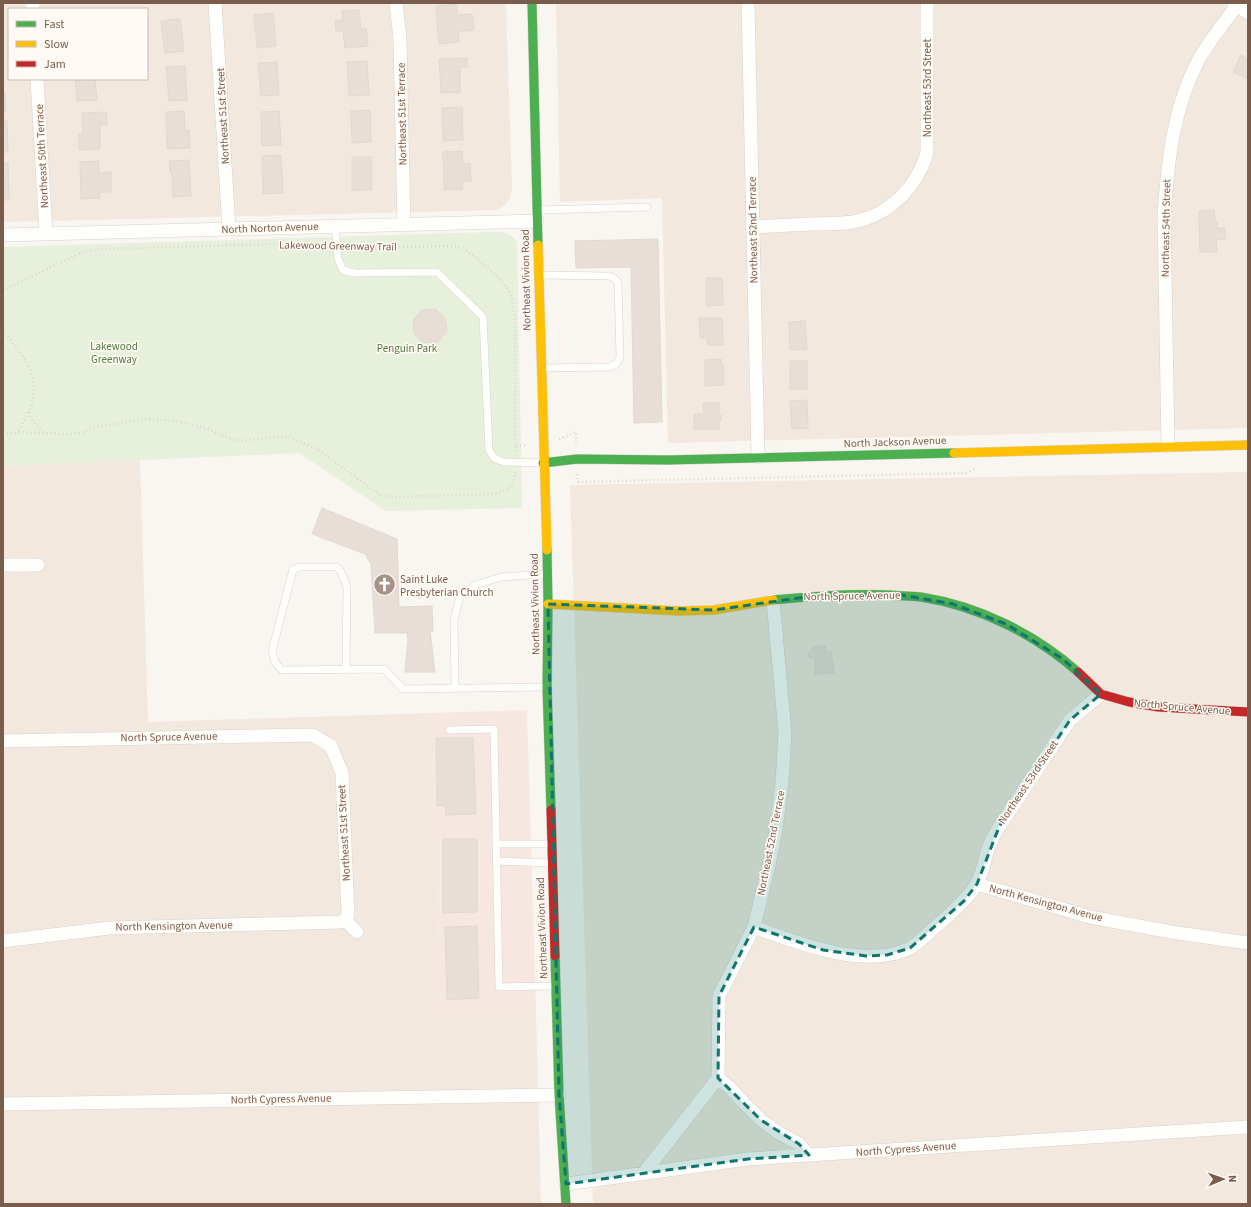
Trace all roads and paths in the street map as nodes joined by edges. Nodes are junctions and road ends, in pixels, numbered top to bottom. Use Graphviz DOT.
graph roads {
  1 [pos="215,3"];
  2 [pos="396,3"];
  3 [pos="532,3"];
  4 [pos="748,3"];
  5 [pos="927,3"];
  6 [pos="1236,4"];
  7 [pos="1248,13"];
  8 [pos="37,80"];
  9 [pos="647,207"];
  10 [pos="537,216"];
  11 [pos="404,225"];
  12 [pos="335,226"];
  13 [pos="752,226"];
  14 [pos="229,229"];
  15 [pos="46,233"];
  16 [pos="3,235"];
  17 [pos="337,248"];
  18 [pos="538,275"];
  19 [pos="3,290"];
  20 [pos="3,330"];
  21 [pos="541,368"];
  22 [pos="30,411"];
  23 [pos="17,432"];
  24 [pos="43,432"];
  25 [pos="3,434"];
  26 [pos="570,436"];
  27 [pos="576,443"];
  28 [pos="1248,445"];
  29 [pos="515,446"];
  30 [pos="1168,446"];
  31 [pos="758,457"];
  32 [pos="516,463"];
  33 [pos="543,463"];
  34 [pos="3,565"];
  35 [pos="38,565"];
  36 [pos="547,574"];
  37 [pos="773,600"];
  38 [pos="548,604"];
  39 [pos="346,669"];
  40 [pos="547,687"];
  41 [pos="455,688"];
  42 [pos="1100,694"];
  43 [pos="1248,712"];
  44 [pos="449,730"];
  45 [pos="3,741"];
  46 [pos="331,746"];
  47 [pos="496,844"];
  48 [pos="551,844"];
  49 [pos="497,861"];
  50 [pos="552,863"];
  51 [pos="976,884"];
  52 [pos="345,920"];
  53 [pos="754,927"];
  54 [pos="356,932"];
  55 [pos="3,941"];
  56 [pos="1248,943"];
  57 [pos="555,986"];
  58 [pos="718,1078"];
  59 [pos="559,1095"];
  60 [pos="3,1104"];
  61 [pos="1248,1126"];
  62 [pos="809,1155"];
  63 [pos="642,1174"];
  64 [pos="566,1184"];
  65 [pos="566,1204"];
  1 -- 14 [label="street, Northeast 51st Street"];
  2 -- 11 [label="street, Northeast 51st Terrace"];
  3 -- 10 [label="street, Northeast Vivion Road"];
  4 -- 13 [label="street, Northeast 52nd Terrace"];
  5 -- 13 [label="street, Northeast 53rd Street"];
  6 -- 7 [label="street"];
  6 -- 30 [label="street, Northeast 54th Street"];
  8 -- 15 [label="street, Northeast 50th Terrace"];
  9 -- 10 [label="lane"];
  10 -- 11 [label="street, North Norton Avenue"];
  10 -- 18 [label="street, Northeast Vivion Road"];
  11 -- 12 [label="street, North Norton Avenue"];
  12 -- 14 [label="street, North Norton Avenue"];
  12 -- 17 [label="lane"];
  13 -- 31 [label="street, Northeast 52nd Terrace"];
  14 -- 15 [label="street, North Norton Avenue"];
  15 -- 16 [label="street, North Norton Avenue"];
  17 -- 19 [label="path, Lakewood Greenway Trail"];
  17 -- 29 [label="path, Lakewood Greenway Trail"];
  17 -- 32 [label="lane"];
  18 -- 21 [label="street, Northeast Vivion Road"];
  18 -- 21 [label="lane"];
  20 -- 22 [label="path"];
  21 -- 33 [label="street, Northeast Vivion Road"];
  22 -- 23 [label="path"];
  22 -- 24 [label="path"];
  23 -- 24 [label="path"];
  23 -- 25 [label="path"];
  24 -- 32 [label="path"];
  26 -- 27 [label="path"];
  28 -- 30 [label="street, North Jackson Avenue"];
  30 -- 31 [label="street, North Jackson Avenue"];
  31 -- 33 [label="street, North Jackson Avenue"];
  32 -- 33 [label="lane"];
  33 -- 36 [label="street, Northeast Vivion Road"];
  34 -- 35 [label="street"];
  36 -- 38 [label="street, Northeast Vivion Road"];
  36 -- 41 [label="lane"];
  37 -- 38 [label="street, North Spruce Avenue"];
  37 -- 42 [label="street, North Spruce Avenue"];
  37 -- 53 [label="street, Northeast 52nd Terrace"];
  38 -- 40 [label="street, Northeast Vivion Road"];
  39 -- 39 [label="lane"];
  39 -- 41 [label="lane"];
  40 -- 41 [label="lane"];
  40 -- 48 [label="street, Northeast Vivion Road"];
  42 -- 43 [label="street, North Spruce Avenue"];
  42 -- 51 [label="street, Northeast 53rd Street"];
  44 -- 47 [label="lane"];
  45 -- 46 [label="street, North Spruce Avenue"];
  46 -- 52 [label="street, Northeast 51st Street"];
  47 -- 48 [label="lane"];
  47 -- 49 [label="lane"];
  48 -- 50 [label="street, Northeast Vivion Road"];
  49 -- 50 [label="lane"];
  49 -- 57 [label="lane"];
  50 -- 57 [label="street, Northeast Vivion Road"];
  51 -- 53 [label="street, North Kensington Avenue"];
  51 -- 56 [label="street, North Kensington Avenue"];
  52 -- 54 [label="street"];
  52 -- 55 [label="street, North Kensington Avenue"];
  53 -- 58 [label="street, Northeast 52nd Terrace"];
  57 -- 59 [label="street, Northeast Vivion Road"];
  58 -- 62 [label="street"];
  58 -- 63 [label="street"];
  59 -- 60 [label="street, North Cypress Avenue"];
  59 -- 64 [label="street, Northeast Vivion Road"];
  61 -- 62 [label="street, North Cypress Avenue"];
  62 -- 63 [label="street, North Cypress Avenue"];
  63 -- 64 [label="street, North Cypress Avenue"];
  64 -- 65 [label="street, Northeast Vivion Road"];
}
